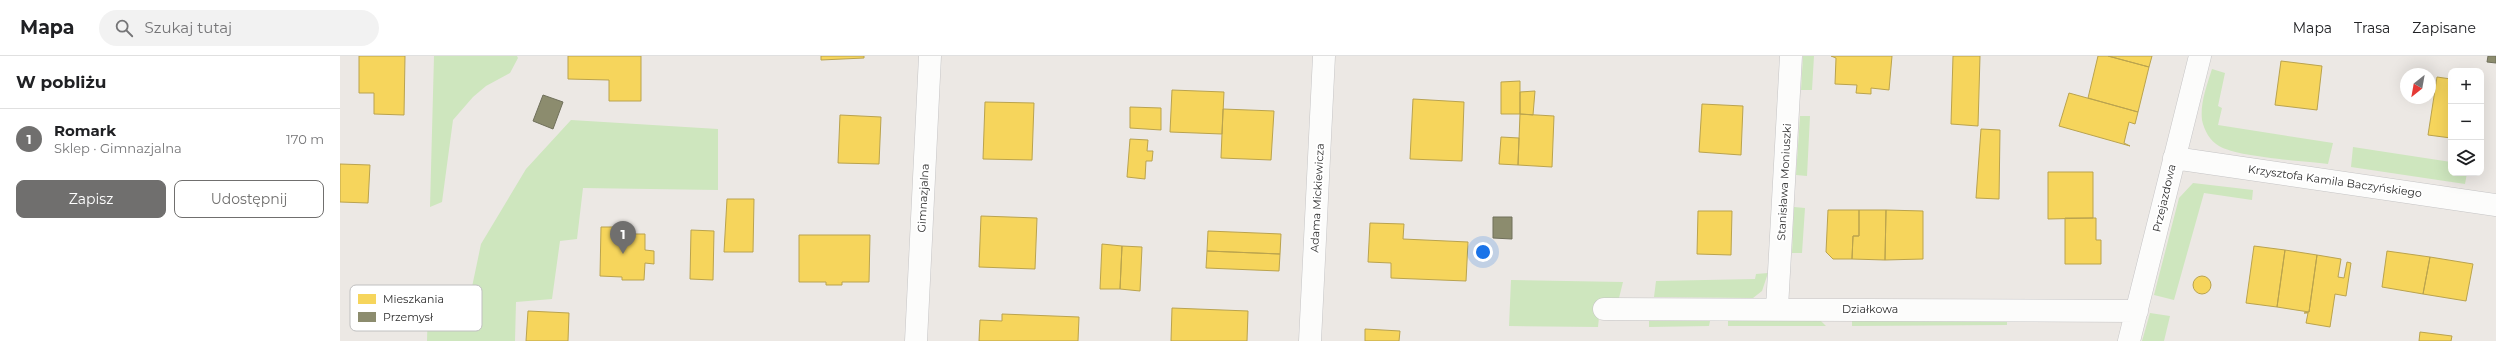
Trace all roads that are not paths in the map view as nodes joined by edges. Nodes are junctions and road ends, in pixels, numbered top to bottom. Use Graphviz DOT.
graph roads {
  1 [pos="930,56"];
  2 [pos="1324,56"];
  3 [pos="1791,56"];
  4 [pos="2200,56"];
  5 [pos="2174,158"];
  6 [pos="2496,205"];
  7 [pos="1777,308"];
  8 [pos="1604,309"];
  9 [pos="2137,311"];
  10 [pos="916,341"];
  11 [pos="1310,341"];
  12 [pos="2129,341"];
  1 -- 10 [label="street, Gimnazjalna"];
  2 -- 11 [label="street, Adama Mickiewicza"];
  3 -- 7 [label="street, Stanisława Moniuszki"];
  4 -- 5 [label="street, Przejazdowa"];
  5 -- 6 [label="street, Krzysztofa Kamila Baczyńskiego"];
  5 -- 9 [label="street, Przejazdowa"];
  7 -- 8 [label="street, Działkowa"];
  7 -- 9 [label="street, Działkowa"];
  9 -- 12 [label="street, Przejazdowa"];
}
